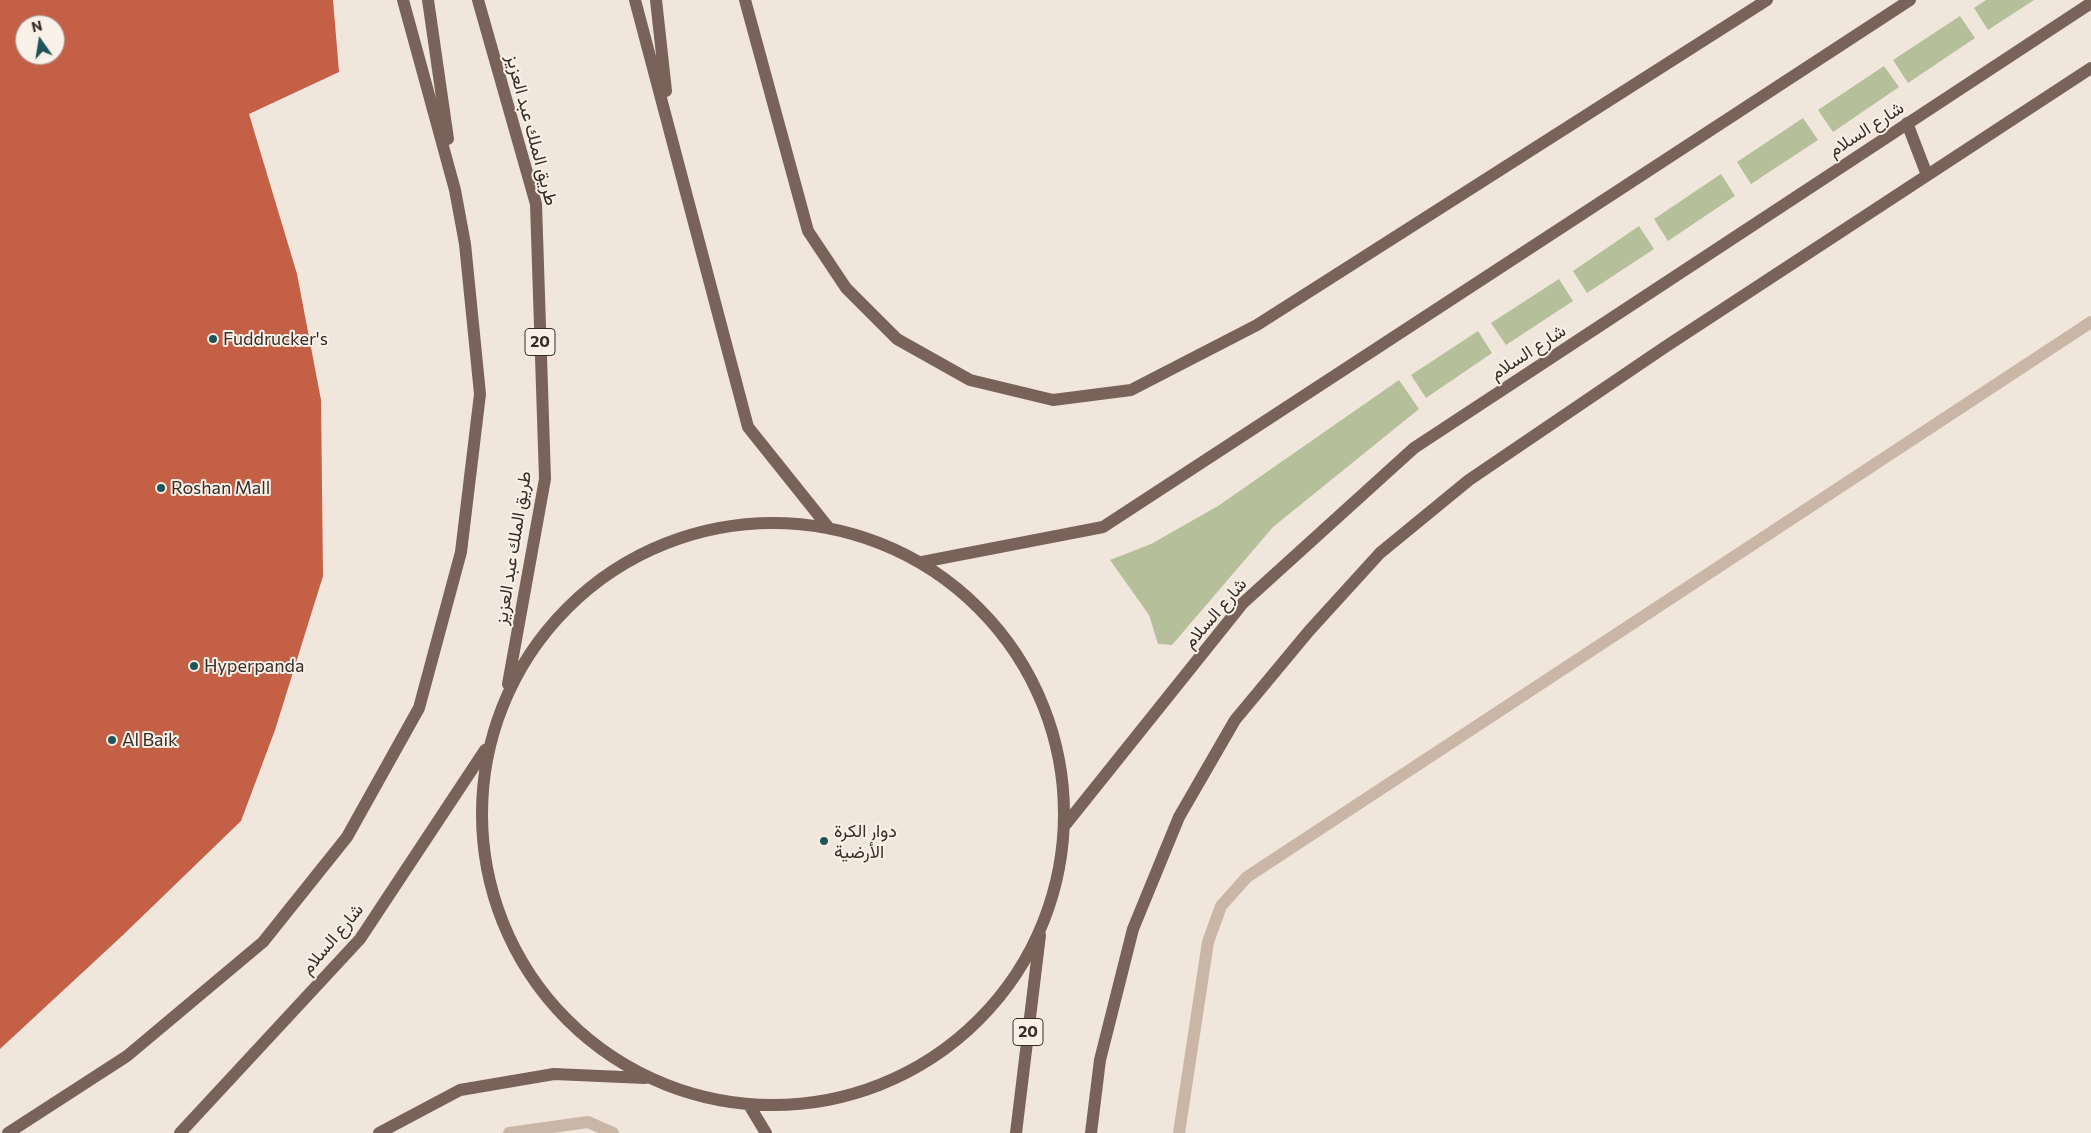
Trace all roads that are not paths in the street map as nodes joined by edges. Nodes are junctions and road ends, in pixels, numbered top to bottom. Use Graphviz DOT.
graph roads {
  1 [pos="403,0"];
  2 [pos="428,0"];
  3 [pos="478,0"];
  4 [pos="635,0"];
  5 [pos="656,0"];
  6 [pos="745,0"];
  7 [pos="1767,0"];
  8 [pos="1910,0"];
  9 [pos="2091,2"];
  10 [pos="2091,68"];
  11 [pos="1907,123"];
  12 [pos="670,131"];
  13 [pos="1927,175"];
  14 [pos="456,190"];
  15 [pos="2091,322"];
  16 [pos="828,527"];
  17 [pos="922,562"];
  18 [pos="508,688"];
  19 [pos="487,748"];
  20 [pos="1066,824"];
  21 [pos="1041,932"];
  22 [pos="646,1078"];
  23 [pos="749,1105"];
  24 [pos="8,1133"];
  25 [pos="180,1133"];
  26 [pos="379,1133"];
  27 [pos="509,1133"];
  28 [pos="613,1133"];
  29 [pos="766,1133"];
  30 [pos="1016,1133"];
  31 [pos="1091,1133"];
  32 [pos="1179,1133"];
  1 -- 14 [label="main road"];
  2 -- 14 [label="main road"];
  3 -- 18 [label="main road, طريق الملك عبد العزيز / 20"];
  4 -- 12 [label="main road"];
  5 -- 12 [label="main road"];
  6 -- 7 [label="main road"];
  8 -- 17 [label="main road"];
  9 -- 11 [label="main road, شارع السلام"];
  10 -- 13 [label="main road"];
  11 -- 13 [label="main road"];
  11 -- 20 [label="main road, شارع السلام"];
  12 -- 16 [label="main road"];
  13 -- 31 [label="main road"];
  14 -- 24 [label="main road"];
  15 -- 32 [label="lane"];
  16 -- 17 [label="main road"];
  16 -- 18 [label="main road"];
  17 -- 20 [label="main road"];
  18 -- 19 [label="main road"];
  19 -- 22 [label="main road"];
  19 -- 25 [label="main road, شارع السلام"];
  20 -- 21 [label="main road"];
  21 -- 23 [label="main road"];
  21 -- 30 [label="main road, 20"];
  22 -- 23 [label="main road"];
  22 -- 26 [label="main road"];
  23 -- 29 [label="main road"];
  27 -- 28 [label="lane"];
}
